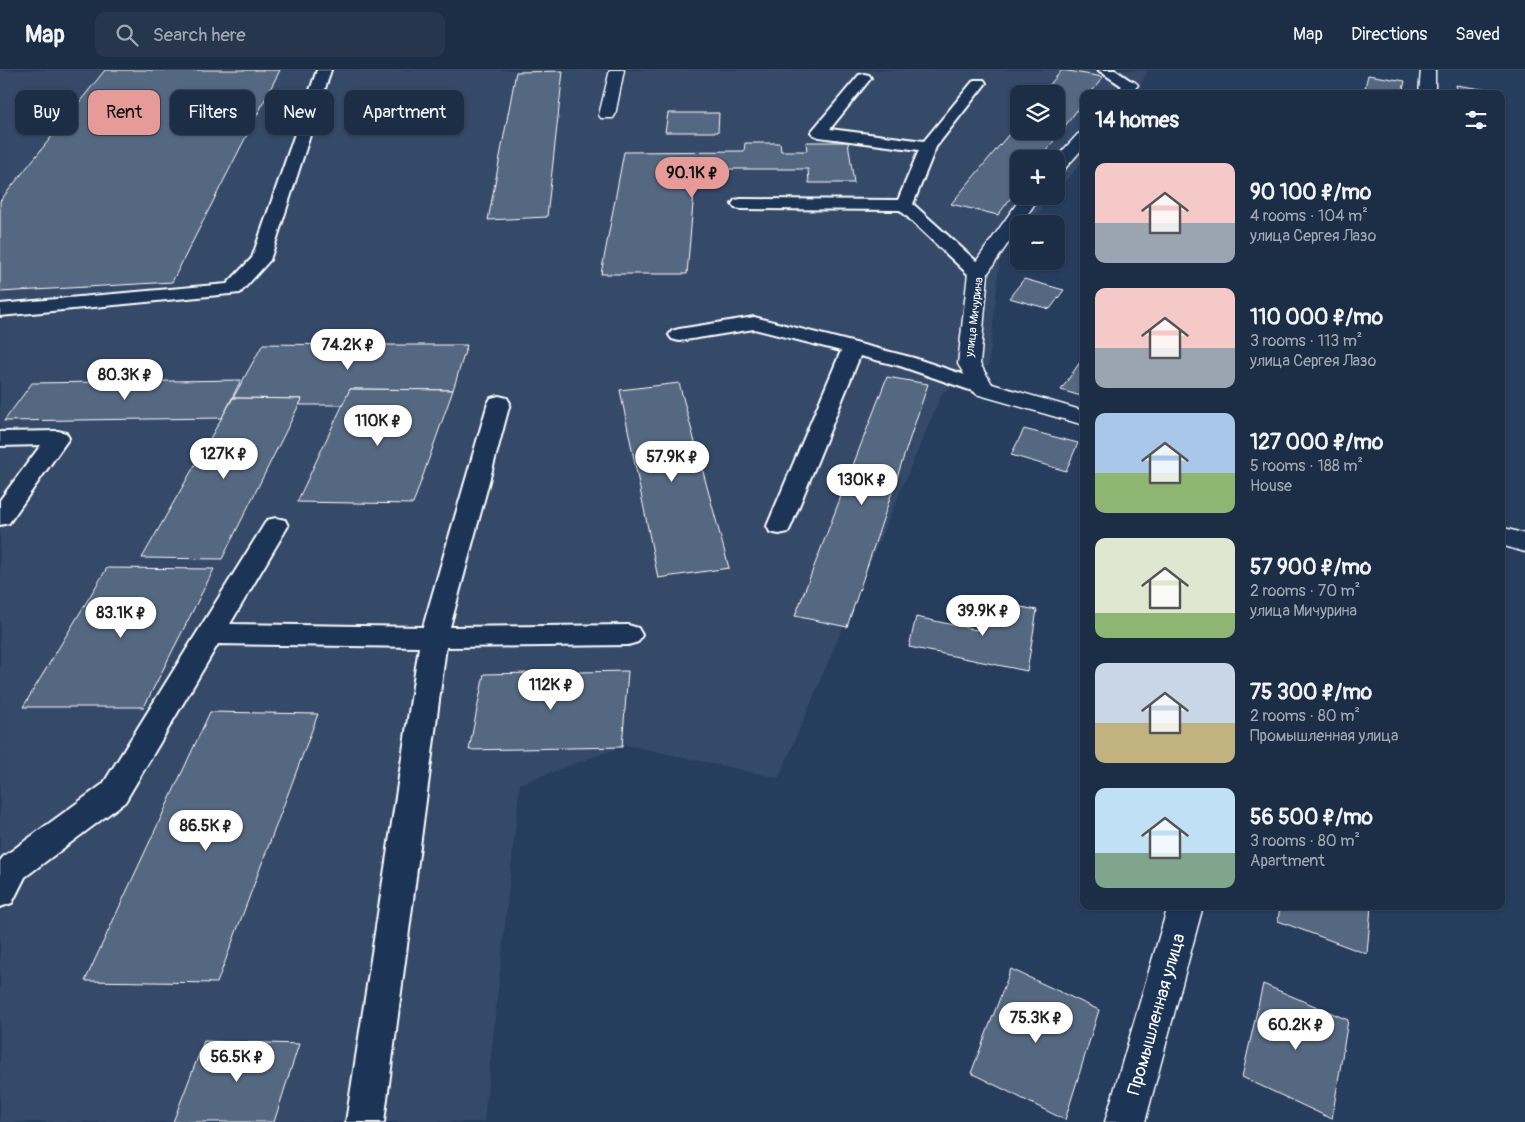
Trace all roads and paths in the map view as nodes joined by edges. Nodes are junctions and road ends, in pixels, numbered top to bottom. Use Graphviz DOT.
graph roads {
  1 [pos="324,70"];
  2 [pos="617,70"];
  3 [pos="1105,70"];
  4 [pos="1428,70"];
  5 [pos="864,78"];
  6 [pos="979,84"];
  7 [pos="1126,89"];
  8 [pos="1427,90"];
  9 [pos="607,115"];
  10 [pos="1080,141"];
  11 [pos="928,146"];
  12 [pos="1065,158"];
  13 [pos="741,204"];
  14 [pos="904,205"];
  15 [pos="1026,205"];
  16 [pos="978,274"];
  17 [pos="0,310"];
  18 [pos="679,335"];
  19 [pos="853,348"];
  20 [pos="984,389"];
  21 [pos="499,402"];
  22 [pos="1080,417"];
  23 [pos="0,439"];
  24 [pos="0,517"];
  25 [pos="276,526"];
  26 [pos="779,526"];
  27 [pos="1505,537"];
  28 [pos="1525,543"];
  29 [pos="211,634"];
  30 [pos="628,636"];
  31 [pos="434,637"];
  32 [pos="0,892"];
  33 [pos="1185,910"];
  34 [pos="365,1122"];
  35 [pos="1125,1122"];
  1 -- 17 [label="lane"];
  2 -- 9 [label="street"];
  3 -- 7 [label="lane"];
  4 -- 8 [label="street"];
  5 -- 11 [label="lane"];
  6 -- 11 [label="lane"];
  10 -- 12 [label="street"];
  11 -- 14 [label="lane"];
  13 -- 14 [label="lane"];
  14 -- 16 [label="lane"];
  15 -- 16 [label="street, улица Мичурина"];
  16 -- 20 [label="street, улица Мичурина"];
  18 -- 19 [label="lane"];
  19 -- 20 [label="lane"];
  19 -- 26 [label="lane"];
  20 -- 22 [label="street"];
  21 -- 31 [label="lane"];
  23 -- 24 [label="lane"];
  25 -- 29 [label="lane"];
  27 -- 28 [label="street"];
  29 -- 31 [label="lane"];
  29 -- 32 [label="lane"];
  30 -- 31 [label="lane"];
  31 -- 34 [label="lane"];
  33 -- 35 [label="street, Промышленная улица"];
}
